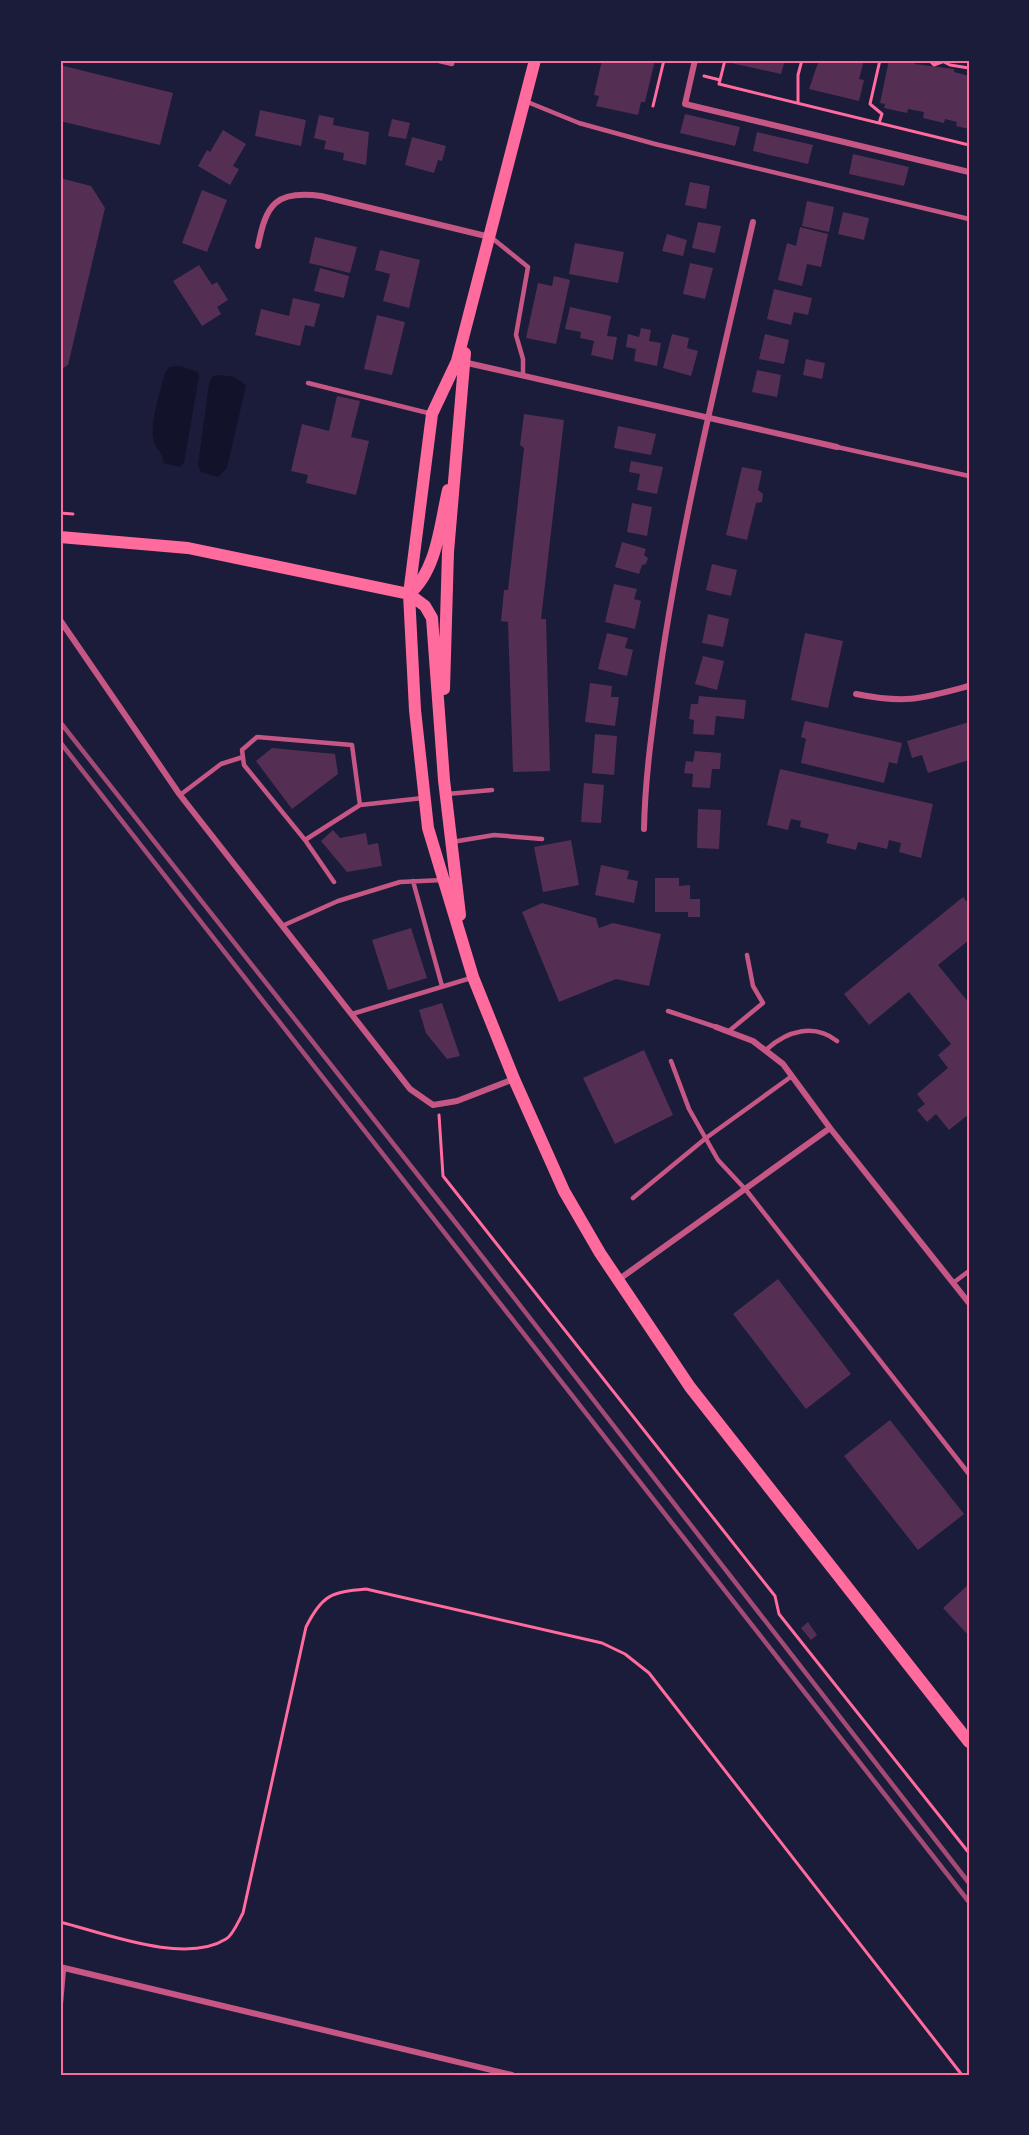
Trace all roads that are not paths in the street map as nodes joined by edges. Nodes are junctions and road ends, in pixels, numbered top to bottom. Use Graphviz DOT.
graph roads {
  1 [pos="435,60"];
  2 [pos="453,60"];
  3 [pos="535,60"];
  4 [pos="695,60"];
  5 [pos="525,101"];
  6 [pos="969,172"];
  7 [pos="969,219"];
  8 [pos="753,222"];
  9 [pos="491,237"];
  10 [pos="258,246"];
  11 [pos="460,362"];
  12 [pos="523,376"];
  13 [pos="308,383"];
  14 [pos="432,414"];
  15 [pos="708,418"];
  16 [pos="458,445"];
  17 [pos="837,447"];
  18 [pos="969,476"];
  19 [pos="60,537"];
  20 [pos="409,594"];
  21 [pos="60,620"];
  22 [pos="969,686"];
  23 [pos="856,694"];
  24 [pos="243,757"];
  25 [pos="444,780"];
  26 [pos="492,790"];
  27 [pos="446,794"];
  28 [pos="180,795"];
  29 [pos="423,798"];
  30 [pos="360,805"];
  31 [pos="644,829"];
  32 [pos="542,839"];
  33 [pos="305,840"];
  34 [pos="451,842"];
  35 [pos="444,880"];
  36 [pos="413,881"];
  37 [pos="334,882"];
  38 [pos="282,926"];
  39 [pos="465,951"];
  40 [pos="747,955"];
  41 [pos="473,977"];
  42 [pos="442,986"];
  43 [pos="668,1011"];
  44 [pos="352,1014"];
  45 [pos="717,1027"];
  46 [pos="729,1031"];
  47 [pos="837,1041"];
  48 [pos="767,1049"];
  49 [pos="671,1061"];
  50 [pos="792,1076"];
  51 [pos="514,1079"];
  52 [pos="830,1128"];
  53 [pos="706,1138"];
  54 [pos="746,1190"];
  55 [pos="633,1198"];
  56 [pos="969,1271"];
  57 [pos="618,1281"];
  58 [pos="953,1283"];
  59 [pos="969,1303"];
  60 [pos="969,1474"];
  61 [pos="969,1742"];
  62 [pos="62,1967"];
  63 [pos="60,2013"];
  64 [pos="512,2075"];
  1 -- 2 [label="lane"];
  3 -- 5 [label="main road"];
  4 -- 6 [label="street"];
  5 -- 7 [label="lane"];
  5 -- 9 [label="main road"];
  8 -- 15 [label="street"];
  9 -- 10 [label="street"];
  9 -- 11 [label="main road"];
  9 -- 12 [label="lane"];
  11 -- 12 [label="street"];
  11 -- 14 [label="main road"];
  11 -- 16 [label="main road"];
  12 -- 15 [label="street"];
  13 -- 14 [label="lane"];
  14 -- 20 [label="main road"];
  15 -- 17 [label="street"];
  15 -- 31 [label="street"];
  16 -- 20 [label="main road"];
  16 -- 25 [label="main road"];
  17 -- 18 [label="lane"];
  19 -- 20 [label="main road"];
  20 -- 25 [label="main road"];
  20 -- 29 [label="main road"];
  21 -- 28 [label="street"];
  22 -- 23 [label="street"];
  24 -- 28 [label="lane"];
  24 -- 30 [label="lane"];
  24 -- 33 [label="lane"];
  25 -- 27 [label="main road"];
  26 -- 27 [label="lane"];
  27 -- 34 [label="main road"];
  28 -- 38 [label="street"];
  29 -- 30 [label="lane"];
  29 -- 35 [label="main road"];
  30 -- 33 [label="lane"];
  32 -- 34 [label="lane"];
  33 -- 37 [label="lane"];
  34 -- 39 [label="main road"];
  35 -- 36 [label="lane"];
  35 -- 39 [label="main road"];
  36 -- 38 [label="lane"];
  36 -- 42 [label="lane"];
  38 -- 44 [label="street"];
  39 -- 41 [label="main road"];
  40 -- 46 [label="lane"];
  41 -- 42 [label="lane"];
  41 -- 51 [label="main road"];
  42 -- 44 [label="lane"];
  43 -- 45 [label="lane"];
  44 -- 51 [label="street"];
  45 -- 46 [label="street"];
  46 -- 48 [label="street"];
  47 -- 48 [label="lane"];
  48 -- 50 [label="street"];
  49 -- 53 [label="lane"];
  50 -- 52 [label="street"];
  50 -- 53 [label="lane"];
  51 -- 57 [label="main road"];
  52 -- 54 [label="street"];
  52 -- 58 [label="street"];
  53 -- 54 [label="lane"];
  53 -- 55 [label="lane"];
  54 -- 57 [label="street"];
  54 -- 60 [label="lane"];
  56 -- 58 [label="lane"];
  57 -- 61 [label="main road"];
  58 -- 59 [label="street"];
  62 -- 63 [label="lane"];
  62 -- 64 [label="street"];
}
